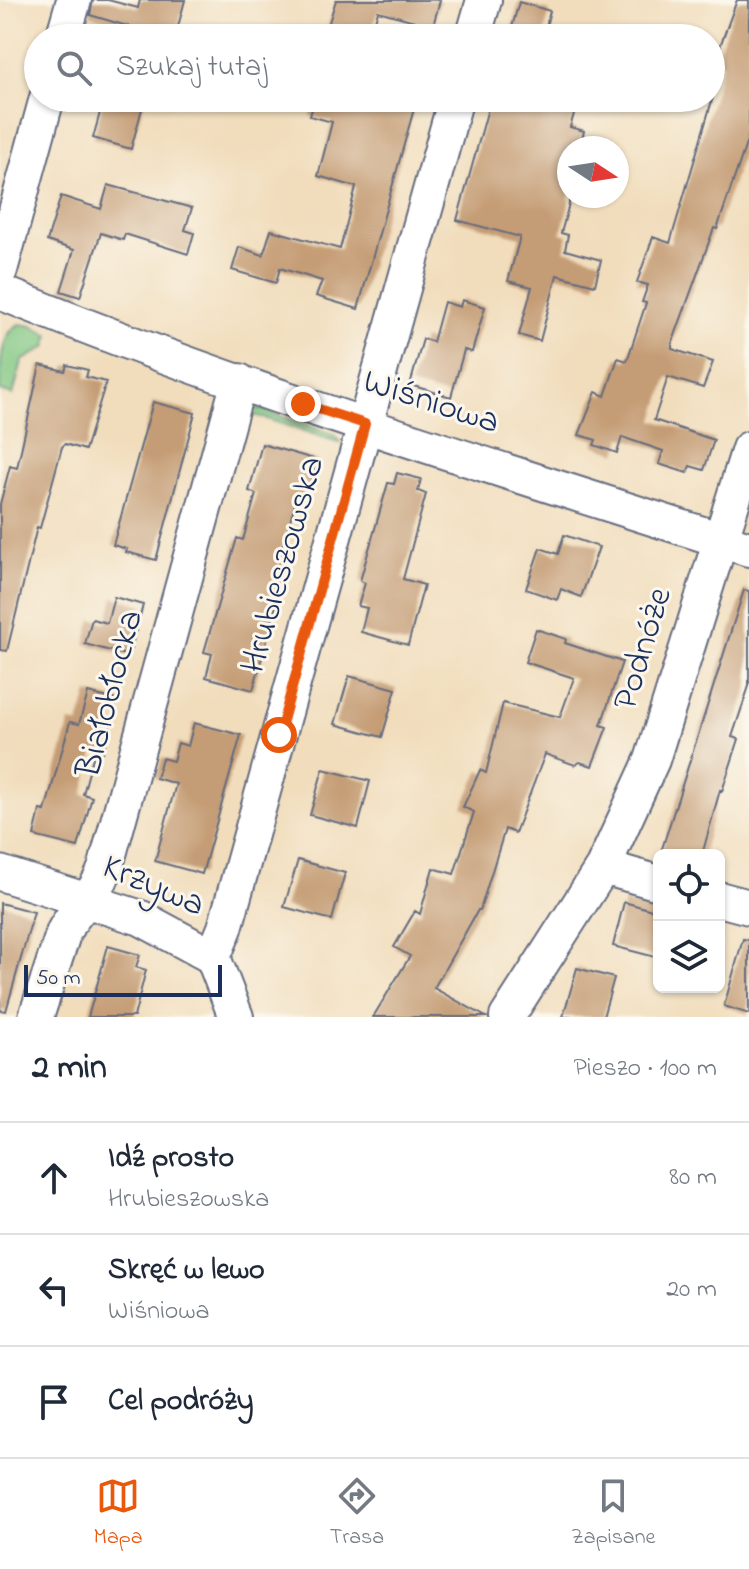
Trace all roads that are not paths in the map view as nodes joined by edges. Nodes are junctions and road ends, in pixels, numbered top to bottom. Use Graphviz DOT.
graph roads {
  1 [pos="74,0"];
  2 [pos="484,0"];
  3 [pos="67,24"];
  4 [pos="477,24"];
  5 [pos="43,112"];
  6 [pos="452,112"];
  7 [pos="0,270"];
  8 [pos="0,292"];
  9 [pos="239,381"];
  10 [pos="365,424"];
  11 [pos="749,449"];
  12 [pos="734,544"];
  13 [pos="603,867"];
  14 [pos="0,873"];
  15 [pos="653,881"];
  16 [pos="87,901"];
  17 [pos="725,901"];
  18 [pos="749,907"];
  19 [pos="213,957"];
  20 [pos="36,1017"];
  21 [pos="236,1017"];
  22 [pos="507,1017"];
  1 -- 3 [label="street"];
  2 -- 4 [label="street"];
  5 -- 7 [label="street"];
  6 -- 10 [label="street, Hrubieszowska"];
  8 -- 9 [label="street, Wiśniowa"];
  9 -- 10 [label="street, Wiśniowa"];
  9 -- 16 [label="street, Białobłocka"];
  10 -- 12 [label="street, Wiśniowa"];
  10 -- 19 [label="street, Hrubieszowska"];
  11 -- 12 [label="street, Podnóże"];
  12 -- 13 [label="street, Podnóże"];
  13 -- 15 [label="street"];
  13 -- 22 [label="street, Podnóże"];
  14 -- 16 [label="street, Krzywa"];
  16 -- 19 [label="street, Krzywa"];
  16 -- 20 [label="street, Białobłocka"];
  17 -- 18 [label="street"];
  19 -- 21 [label="street, Krzywa"];
}
